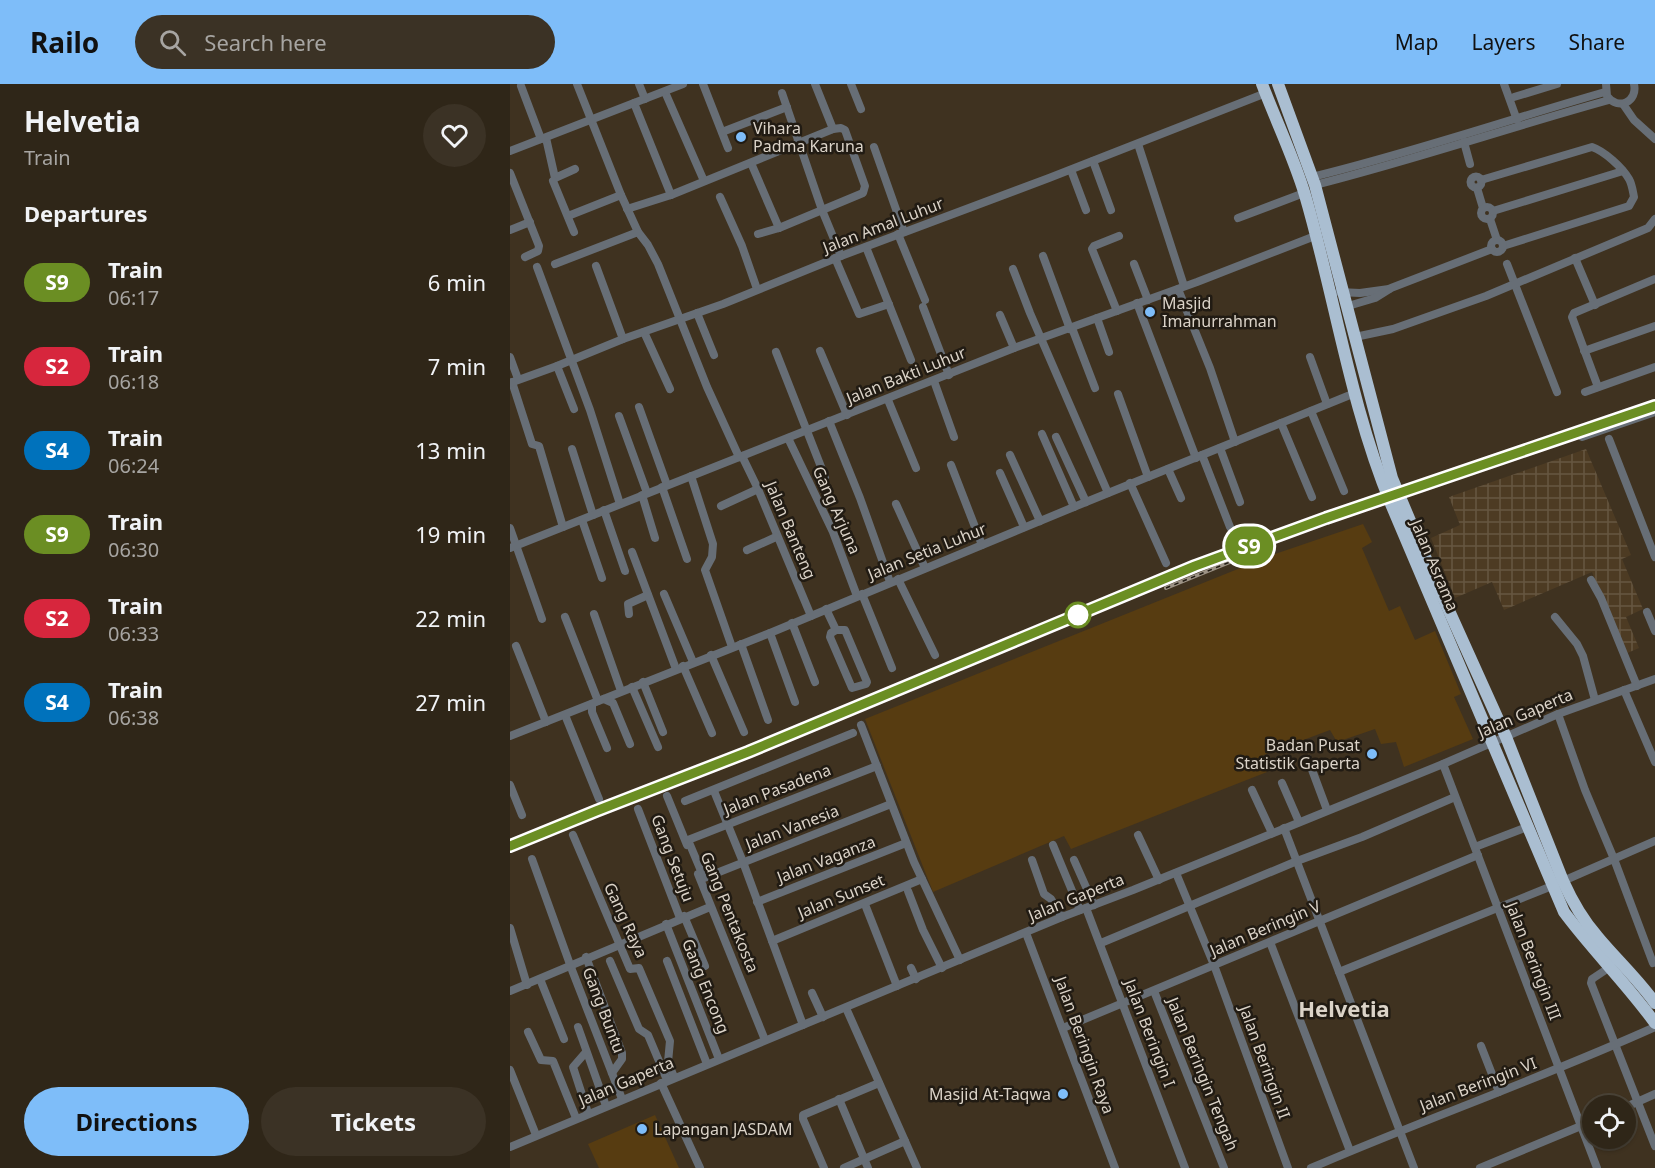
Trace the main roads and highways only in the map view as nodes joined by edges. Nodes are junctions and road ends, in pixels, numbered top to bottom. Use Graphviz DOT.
graph roads {
  1 [pos="1278,84"];
  2 [pos="1264,89"];
  3 [pos="1557,883"];
  4 [pos="1655,1003"];
  5 [pos="1655,1025"];
  1 -- 3 [label="highway, Jalan Asrama"];
  2 -- 3 [label="highway, Jalan Asrama"];
  3 -- 4 [label="highway, Jalan Asrama"];
  3 -- 5 [label="highway, Jalan Asrama"];
}
